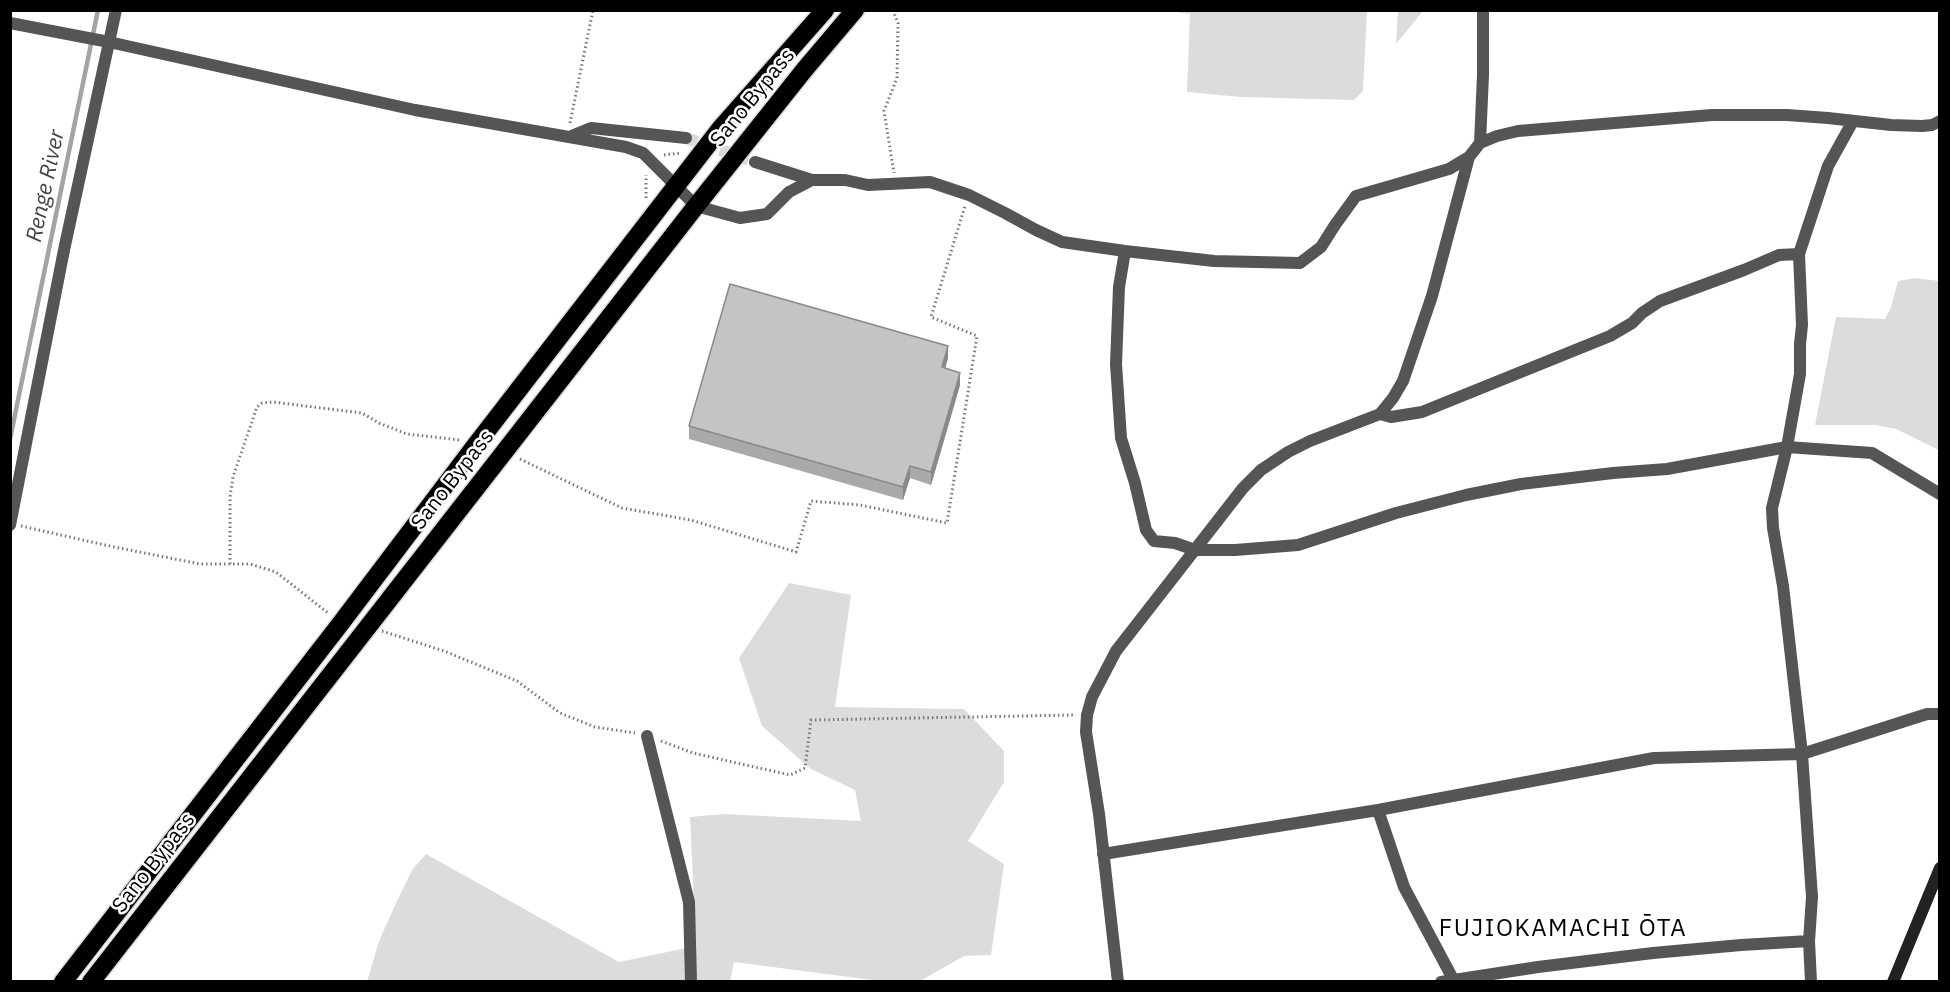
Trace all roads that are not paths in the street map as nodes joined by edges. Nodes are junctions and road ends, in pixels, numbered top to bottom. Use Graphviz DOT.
graph roads {
  1 [pos="116,10"];
  2 [pos="825,10"];
  3 [pos="855,10"];
  4 [pos="1483,10"];
  5 [pos="10,23"];
  6 [pos="106,42"];
  7 [pos="1853,121"];
  8 [pos="1940,121"];
  9 [pos="567,137"];
  10 [pos="686,138"];
  11 [pos="1479,143"];
  12 [pos="1470,157"];
  13 [pos="755,162"];
  14 [pos="812,180"];
  15 [pos="676,186"];
  16 [pos="696,206"];
  17 [pos="1125,251"];
  18 [pos="1799,254"];
  19 [pos="1380,414"];
  20 [pos="1787,447"];
  21 [pos="1940,494"];
  22 [pos="11,524"];
  23 [pos="1195,550"];
  24 [pos="1940,714"];
  25 [pos="647,736"];
  26 [pos="1802,754"];
  27 [pos="1378,810"];
  28 [pos="1103,854"];
  29 [pos="1940,868"];
  30 [pos="1809,941"];
  31 [pos="1447,980"];
  32 [pos="63,981"];
  33 [pos="91,981"];
  34 [pos="691,981"];
  35 [pos="1118,981"];
  36 [pos="1811,981"];
  37 [pos="1893,981"];
  1 -- 6 [label="street"];
  2 -- 15 [label="highway, Sano Bypass"];
  3 -- 16 [label="highway, Sano Bypass"];
  4 -- 11 [label="street"];
  5 -- 6 [label="street"];
  6 -- 9 [label="street"];
  6 -- 22 [label="street"];
  7 -- 8 [label="street"];
  7 -- 11 [label="street"];
  7 -- 18 [label="street"];
  9 -- 10 [label="street"];
  9 -- 15 [label="street"];
  11 -- 12 [label="street"];
  12 -- 17 [label="street"];
  12 -- 19 [label="street"];
  13 -- 14 [label="street"];
  14 -- 16 [label="street"];
  14 -- 17 [label="street"];
  15 -- 16 [label="street"];
  15 -- 32 [label="highway, Sano Bypass"];
  16 -- 33 [label="highway, Sano Bypass"];
  17 -- 23 [label="street"];
  18 -- 19 [label="street"];
  18 -- 20 [label="street"];
  19 -- 23 [label="street"];
  20 -- 21 [label="street"];
  20 -- 23 [label="street"];
  20 -- 26 [label="street"];
  23 -- 28 [label="street"];
  24 -- 26 [label="street"];
  25 -- 34 [label="street"];
  26 -- 27 [label="street"];
  26 -- 30 [label="street"];
  27 -- 28 [label="street"];
  27 -- 31 [label="street"];
  28 -- 35 [label="street"];
  29 -- 37 [label="street"];
  30 -- 31 [label="street"];
  30 -- 36 [label="street"];
}
